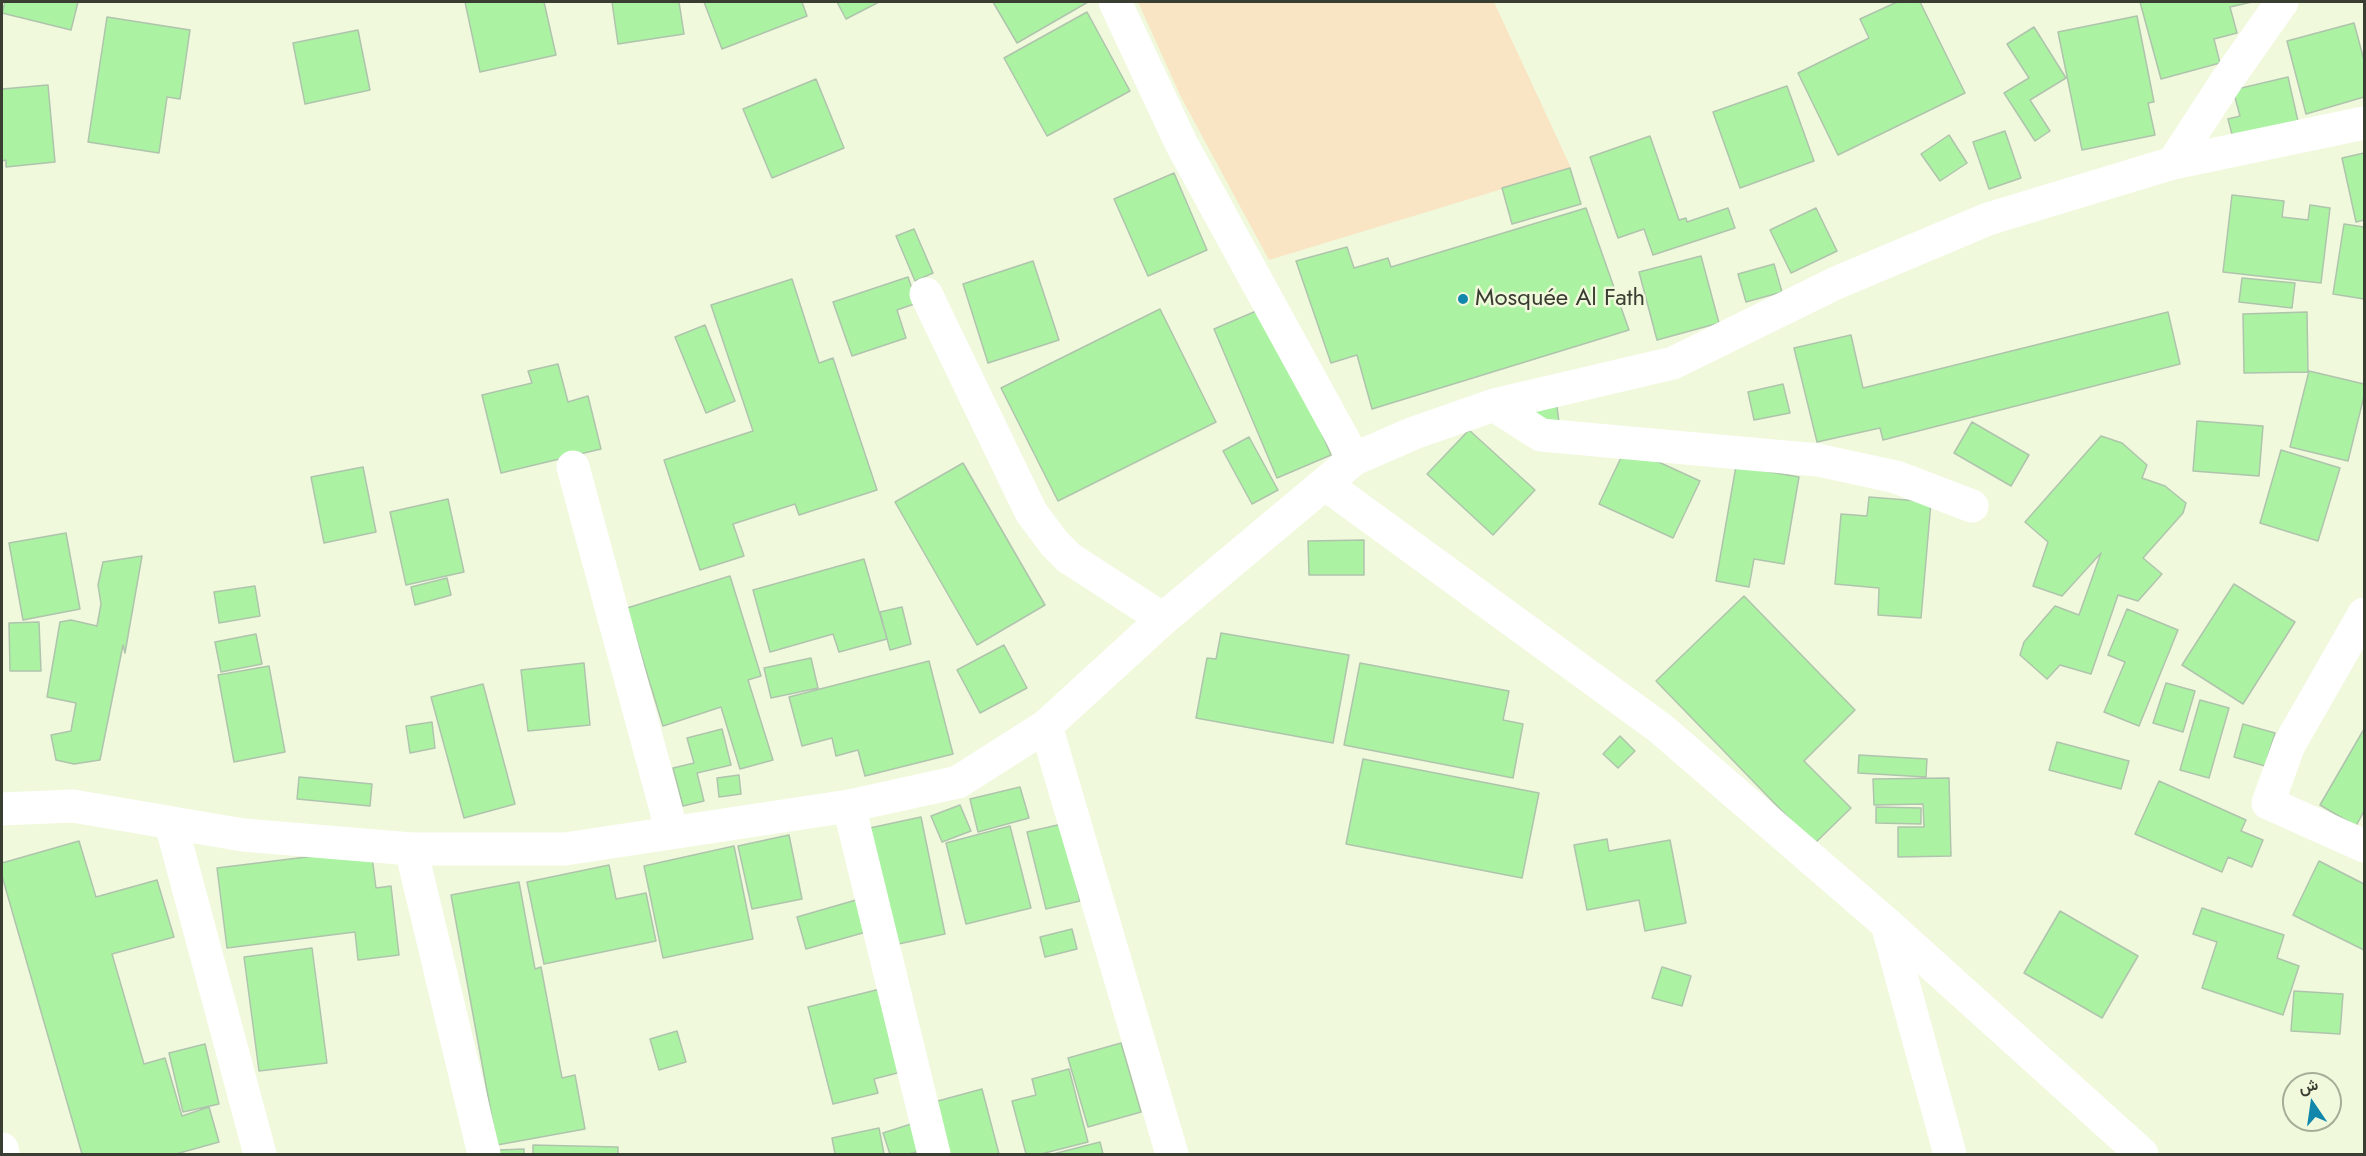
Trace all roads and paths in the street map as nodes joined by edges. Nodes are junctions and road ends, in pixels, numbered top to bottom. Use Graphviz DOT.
graph roads {
  1 [pos="1115,2"];
  2 [pos="2282,2"];
  3 [pos="2364,123"];
  4 [pos="2173,163"];
  5 [pos="926,294"];
  6 [pos="1494,405"];
  7 [pos="1354,459"];
  8 [pos="573,467"];
  9 [pos="1325,484"];
  10 [pos="1972,506"];
  11 [pos="2364,614"];
  12 [pos="1163,619"];
  13 [pos="1046,726"];
  14 [pos="849,806"];
  15 [pos="2,809"];
  16 [pos="171,824"];
  17 [pos="672,832"];
  18 [pos="2364,846"];
  19 [pos="411,849"];
  20 [pos="1887,924"];
  21 [pos="2,1149"];
  22 [pos="3,1155"];
  23 [pos="260,1155"];
  24 [pos="484,1155"];
  25 [pos="933,1155"];
  26 [pos="1172,1155"];
  27 [pos="1950,1155"];
  28 [pos="2142,1155"];
  1 -- 7 [label="street"];
  2 -- 4 [label="street"];
  3 -- 4 [label="street"];
  4 -- 6 [label="street"];
  5 -- 12 [label="street"];
  6 -- 7 [label="street"];
  6 -- 10 [label="street"];
  7 -- 9 [label="street"];
  8 -- 17 [label="street"];
  9 -- 12 [label="street"];
  9 -- 20 [label="street"];
  11 -- 18 [label="street"];
  12 -- 13 [label="street"];
  13 -- 14 [label="street"];
  13 -- 26 [label="street"];
  14 -- 17 [label="street"];
  14 -- 25 [label="street"];
  15 -- 16 [label="street"];
  16 -- 19 [label="street"];
  16 -- 23 [label="street"];
  17 -- 19 [label="street"];
  19 -- 24 [label="street"];
  20 -- 27 [label="street"];
  20 -- 28 [label="street"];
  21 -- 22 [label="street"];
}
